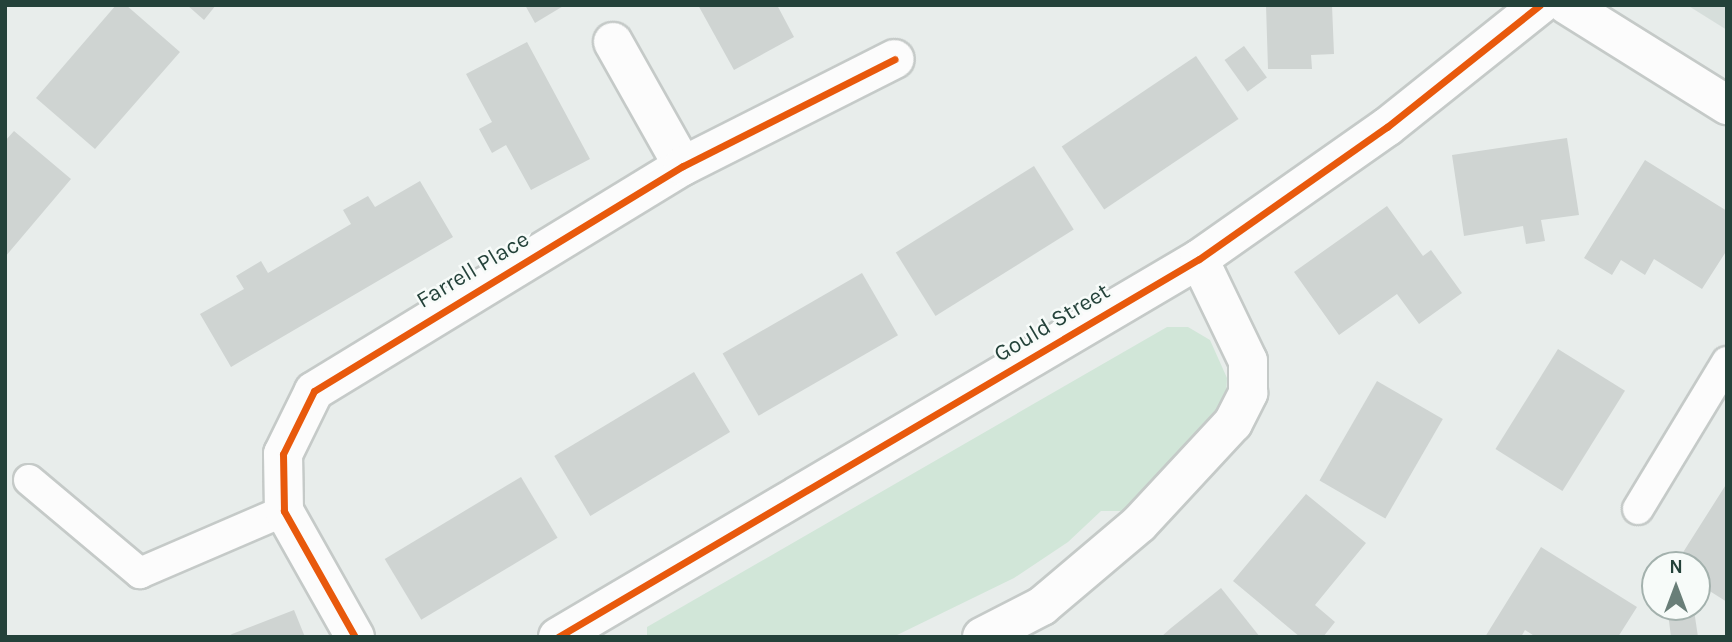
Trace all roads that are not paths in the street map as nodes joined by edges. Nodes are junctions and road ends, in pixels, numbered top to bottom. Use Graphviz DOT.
graph roads {
  1 [pos="1540,5"];
  2 [pos="1567,5"];
  3 [pos="613,42"];
  4 [pos="895,59"];
  5 [pos="1727,105"];
  6 [pos="683,166"];
  7 [pos="1199,259"];
  8 [pos="1727,362"];
  9 [pos="29,480"];
  10 [pos="1638,509"];
  11 [pos="285,511"];
  12 [pos="605,625"];
  13 [pos="355,637"];
  14 [pos="558,637"];
  15 [pos="982,637"];
  1 -- 7 [label="street, Gould Street"];
  2 -- 5 [label="street"];
  3 -- 6 [label="street"];
  4 -- 6 [label="street, Farrell Place"];
  6 -- 11 [label="street, Farrell Place"];
  7 -- 12 [label="street, Gould Street"];
  7 -- 15 [label="street"];
  8 -- 10 [label="lane"];
  9 -- 11 [label="lane"];
  11 -- 13 [label="street, Farrell Place"];
  12 -- 14 [label="street, Gould Street"];
}
